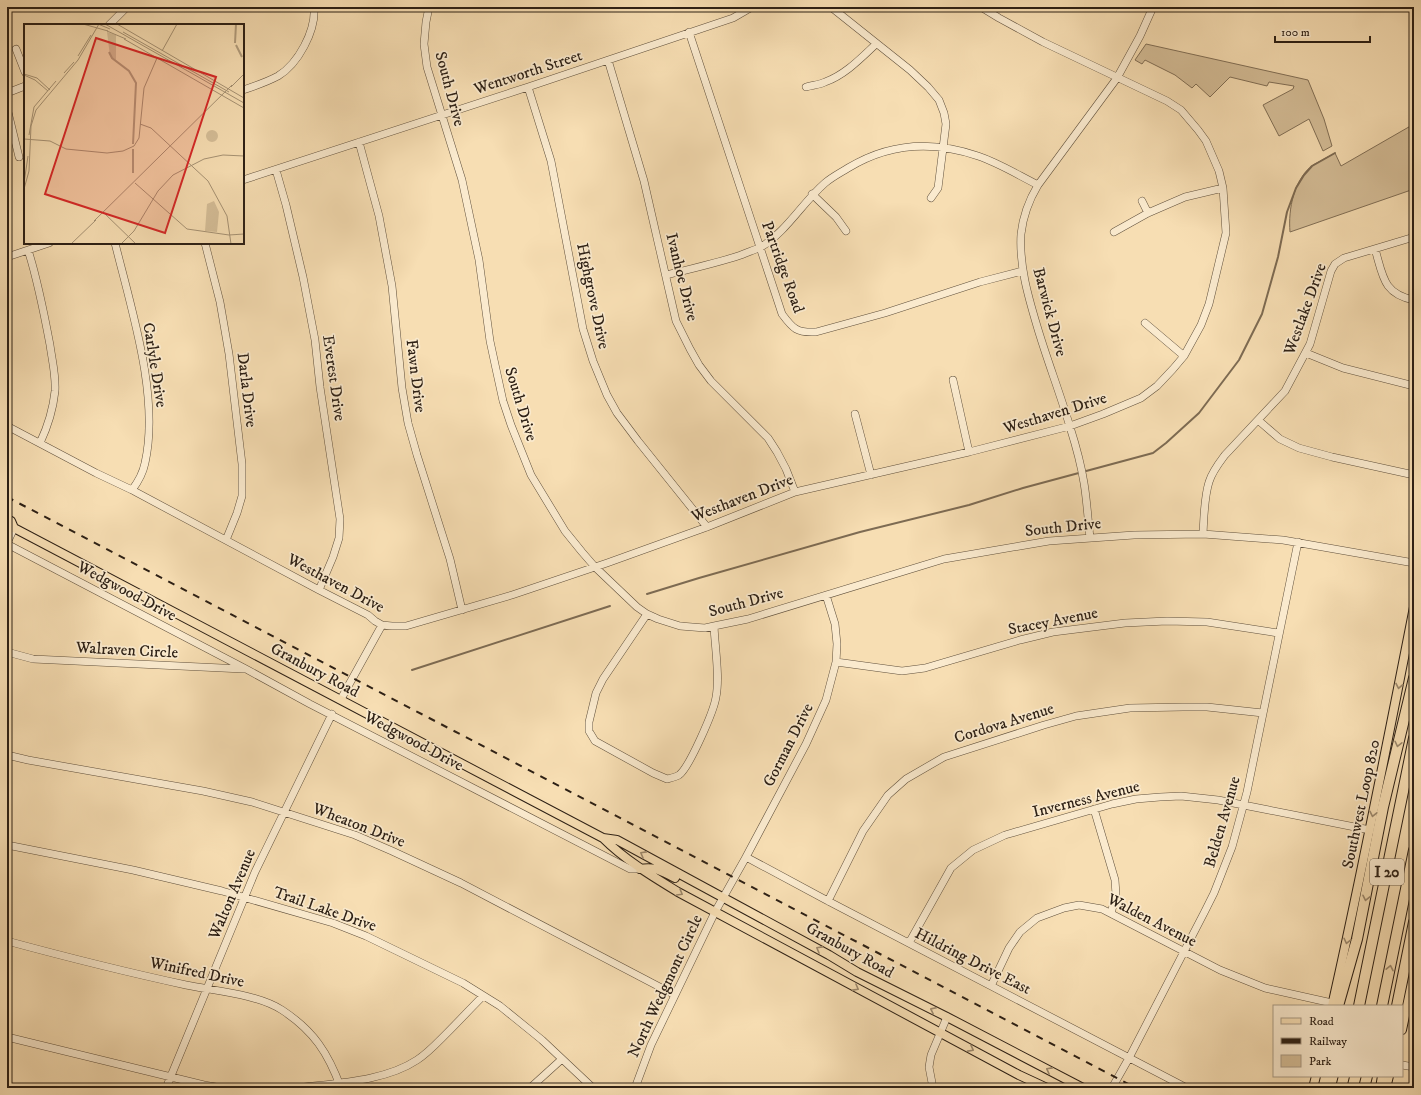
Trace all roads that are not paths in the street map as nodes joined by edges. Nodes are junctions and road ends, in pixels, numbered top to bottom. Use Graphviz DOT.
graph roads {
  1 [pos="127,7"];
  2 [pos="314,7"];
  3 [pos="429,7"];
  4 [pos="752,7"];
  5 [pos="831,7"];
  6 [pos="981,7"];
  7 [pos="1153,7"];
  8 [pos="110,24"];
  9 [pos="690,32"];
  10 [pos="876,44"];
  11 [pos="16,49"];
  12 [pos="608,60"];
  13 [pos="24,69"];
  14 [pos="1117,78"];
  15 [pos="24,86"];
  16 [pos="528,87"];
  17 [pos="806,87"];
  18 [pos="244,90"];
  19 [pos="7,93"];
  20 [pos="7,108"];
  21 [pos="442,115"];
  22 [pos="359,142"];
  23 [pos="944,146"];
  24 [pos="19,157"];
  25 [pos="276,170"];
  26 [pos="244,180"];
  27 [pos="1038,185"];
  28 [pos="1224,188"];
  29 [pos="812,194"];
  30 [pos="931,198"];
  31 [pos="1142,201"];
  32 [pos="1148,213"];
  33 [pos="846,231"];
  34 [pos="1114,232"];
  35 [pos="1414,237"];
  36 [pos="46,244"];
  37 [pos="116,244"];
  38 [pos="205,244"];
  39 [pos="760,248"];
  40 [pos="1375,249"];
  41 [pos="28,250"];
  42 [pos="7,256"];
  43 [pos="1022,271"];
  44 [pos="666,275"];
  45 [pos="1414,300"];
  46 [pos="1145,323"];
  47 [pos="1306,353"];
  48 [pos="1184,356"];
  49 [pos="953,380"];
  50 [pos="1414,386"];
  51 [pos="855,414"];
  52 [pos="1258,420"];
  53 [pos="7,426"];
  54 [pos="1070,426"];
  55 [pos="40,443"];
  56 [pos="969,452"];
  57 [pos="871,475"];
  58 [pos="1414,475"];
  59 [pos="132,490"];
  60 [pos="795,492"];
  61 [pos="7,519"];
  62 [pos="706,527"];
  63 [pos="11,528"];
  64 [pos="1203,534"];
  65 [pos="1090,538"];
  66 [pos="226,540"];
  67 [pos="1298,542"];
  68 [pos="7,544"];
  69 [pos="1414,563"];
  70 [pos="595,567"];
  71 [pos="318,590"];
  72 [pos="826,595"];
  73 [pos="1414,607"];
  74 [pos="462,610"];
  75 [pos="647,614"];
  76 [pos="382,625"];
  77 [pos="714,626"];
  78 [pos="1278,633"];
  79 [pos="7,652"];
  80 [pos="836,662"];
  81 [pos="246,669"];
  82 [pos="1414,678"];
  83 [pos="341,699"];
  84 [pos="1263,713"];
  85 [pos="332,714"];
  86 [pos="1414,738"];
  87 [pos="7,755"];
  88 [pos="1244,804"];
  89 [pos="1094,809"];
  90 [pos="284,812"];
  91 [pos="1370,830"];
  92 [pos="603,838"];
  93 [pos="7,845"];
  94 [pos="1414,850"];
  95 [pos="746,857"];
  96 [pos="640,869"];
  97 [pos="695,883"];
  98 [pos="245,897"];
  99 [pos="723,897"];
  100 [pos="828,901"];
  101 [pos="715,912"];
  102 [pos="1111,913"];
  103 [pos="1414,922"];
  104 [pos="7,941"];
  105 [pos="909,943"];
  106 [pos="1184,951"];
  107 [pos="1414,973"];
  108 [pos="990,986"];
  109 [pos="207,988"];
  110 [pos="676,995"];
  111 [pos="483,996"];
  112 [pos="1334,1005"];
  113 [pos="1359,1005"];
  114 [pos="1382,1005"];
  115 [pos="1397,1005"];
  116 [pos="947,1017"];
  117 [pos="1403,1025"];
  118 [pos="940,1033"];
  119 [pos="7,1037"];
  120 [pos="1129,1058"];
  121 [pos="562,1059"];
  122 [pos="1403,1065"];
  123 [pos="1414,1067"];
  124 [pos="171,1077"];
  125 [pos="1367,1077"];
  126 [pos="1383,1077"];
  127 [pos="1389,1077"];
  128 [pos="340,1085"];
  129 [pos="166,1088"];
  130 [pos="222,1088"];
  131 [pos="295,1088"];
  132 [pos="530,1088"];
  133 [pos="593,1088"];
  134 [pos="635,1088"];
  135 [pos="933,1088"];
  136 [pos="1047,1088"];
  137 [pos="1083,1088"];
  138 [pos="1112,1088"];
  139 [pos="1187,1088"];
  140 [pos="1364,1088"];
  141 [pos="1381,1088"];
  142 [pos="1386,1088"];
  1 -- 8 [label="street"];
  2 -- 18 [label="street"];
  3 -- 21 [label="street, South Drive"];
  4 -- 9 [label="street, Wentworth Street"];
  5 -- 10 [label="street"];
  6 -- 14 [label="street, Westhaven Drive"];
  7 -- 14 [label="street, Barwick Drive"];
  9 -- 12 [label="street, Wentworth Street"];
  9 -- 39 [label="street, Partridge Road"];
  10 -- 17 [label="street"];
  10 -- 23 [label="street"];
  11 -- 13 [label="street"];
  12 -- 16 [label="street, Wentworth Street"];
  12 -- 44 [label="street, Ivanhoe Drive"];
  14 -- 27 [label="street, Barwick Drive"];
  14 -- 28 [label="street, Westhaven Drive"];
  15 -- 19 [label="street"];
  16 -- 21 [label="street, Wentworth Street"];
  16 -- 62 [label="street, Highgrove Drive"];
  20 -- 24 [label="street"];
  21 -- 22 [label="street, Wentworth Street"];
  21 -- 70 [label="street, South Drive"];
  22 -- 25 [label="street, Wentworth Street"];
  22 -- 74 [label="street, Fawn Drive"];
  23 -- 27 [label="street"];
  23 -- 29 [label="street"];
  23 -- 30 [label="street"];
  25 -- 26 [label="street, Wentworth Street"];
  25 -- 71 [label="street, Everest Drive"];
  27 -- 43 [label="street, Barwick Drive"];
  28 -- 32 [label="street"];
  28 -- 48 [label="street, Westhaven Drive"];
  29 -- 33 [label="street"];
  29 -- 39 [label="street"];
  31 -- 32 [label="street"];
  32 -- 34 [label="street"];
  35 -- 40 [label="street, Westlake Drive"];
  36 -- 41 [label="street"];
  37 -- 59 [label="street, Carlyle Drive"];
  38 -- 66 [label="street, Darla Drive"];
  39 -- 43 [label="street, Partridge Road"];
  39 -- 44 [label="street"];
  40 -- 45 [label="street"];
  40 -- 47 [label="street, Westlake Drive"];
  41 -- 42 [label="street"];
  41 -- 55 [label="street"];
  43 -- 54 [label="street, Barwick Drive"];
  44 -- 60 [label="street, Ivanhoe Drive"];
  46 -- 48 [label="street"];
  47 -- 50 [label="street"];
  47 -- 52 [label="street, Westlake Drive"];
  48 -- 54 [label="street, Westhaven Drive"];
  49 -- 56 [label="street"];
  51 -- 57 [label="street"];
  52 -- 58 [label="street"];
  52 -- 64 [label="street, Westlake Drive"];
  53 -- 55 [label="street, Westhaven Drive"];
  54 -- 56 [label="street, Westhaven Drive"];
  54 -- 65 [label="street, Barwick Drive"];
  55 -- 59 [label="street, Westhaven Drive"];
  56 -- 57 [label="street, Westhaven Drive"];
  57 -- 60 [label="street, Westhaven Drive"];
  59 -- 66 [label="street, Westhaven Drive"];
  60 -- 62 [label="street, Westhaven Drive"];
  61 -- 63 [label="main road, Granbury Road"];
  62 -- 70 [label="street, Westhaven Drive"];
  63 -- 68 [label="street"];
  63 -- 83 [label="main road, Granbury Road"];
  64 -- 65 [label="street, South Drive"];
  64 -- 67 [label="street, South Drive"];
  65 -- 72 [label="street, South Drive"];
  66 -- 71 [label="street, Westhaven Drive"];
  67 -- 69 [label="street, South Drive"];
  67 -- 78 [label="street, Belden Avenue"];
  68 -- 81 [label="street, Wedgwood Drive"];
  70 -- 74 [label="street, Westhaven Drive"];
  70 -- 75 [label="street, South Drive"];
  71 -- 76 [label="street, Westhaven Drive"];
  72 -- 77 [label="street, South Drive"];
  72 -- 80 [label="street, Gorman Drive"];
  73 -- 91 [label="main road, Southwest Loop 820, one-way"];
  74 -- 76 [label="street, Westhaven Drive"];
  75 -- 77 [label="street, South Drive"];
  75 -- 77 [label="street"];
  76 -- 83 [label="street"];
  78 -- 80 [label="street, Stacey Avenue"];
  78 -- 84 [label="street, Belden Avenue"];
  79 -- 81 [label="street, Walraven Circle"];
  80 -- 95 [label="street, Gorman Drive"];
  81 -- 85 [label="street, Wedgwood Drive"];
  82 -- 112 [label="highway, one-way"];
  83 -- 92 [label="main road, Granbury Road"];
  84 -- 88 [label="street, Belden Avenue"];
  84 -- 100 [label="street, Cordova Avenue"];
  85 -- 90 [label="street, Walton Avenue"];
  85 -- 96 [label="street, Wedgwood Drive"];
  86 -- 113 [label="highway, I 20"];
  87 -- 90 [label="street, Wheaton Drive"];
  88 -- 89 [label="street, Inverness Avenue"];
  88 -- 91 [label="street, Inverness Avenue"];
  88 -- 106 [label="street, Belden Avenue"];
  89 -- 102 [label="street"];
  89 -- 105 [label="street, Inverness Avenue"];
  90 -- 98 [label="street, Walton Avenue"];
  90 -- 110 [label="street, Wheaton Drive"];
  91 -- 112 [label="main road, Southwest Loop 820, one-way"];
  92 -- 96 [label="main road, Granbury Road"];
  97 -- 92 [label="main road, Granbury Road, one-way"];
  93 -- 98 [label="street, Trail Lake Drive"];
  114 -- 94 [label="highway, I 20, one-way"];
  95 -- 99 [label="street, Gorman Drive"];
  95 -- 100 [label="street, Hildring Drive East"];
  96 -- 97 [label="main road"];
  96 -- 101 [label="main road, Granbury Road, one-way"];
  97 -- 99 [label="main road, Granbury Road"];
  98 -- 109 [label="street, Walton Avenue"];
  98 -- 111 [label="street, Trail Lake Drive"];
  99 -- 101 [label="street, North Wedgmont Circle"];
  116 -- 99 [label="main road, Granbury Road, one-way"];
  100 -- 105 [label="street, Hildring Drive East"];
  101 -- 110 [label="street, North Wedgmont Circle"];
  101 -- 118 [label="main road, Granbury Road, one-way"];
  102 -- 106 [label="street, Walden Avenue"];
  102 -- 108 [label="street, Walden Avenue"];
  103 -- 115 [label="highway"];
  104 -- 109 [label="street, Winifred Drive"];
  105 -- 108 [label="street, Hildring Drive East"];
  106 -- 112 [label="street, Walden Avenue"];
  106 -- 120 [label="street, Belden Avenue"];
  107 -- 117 [label="main road"];
  108 -- 120 [label="street, Hildring Drive East"];
  109 -- 124 [label="street, Walton Avenue"];
  109 -- 128 [label="street, Winifred Drive"];
  110 -- 134 [label="street, North Wedgmont Circle"];
  111 -- 121 [label="street, Trail Lake Drive"];
  111 -- 128 [label="street"];
  116 -- 118 [label="street"];
  137 -- 116 [label="main road, Granbury Road, one-way"];
  118 -- 135 [label="street"];
  118 -- 136 [label="main road, Granbury Road, one-way"];
  119 -- 124 [label="street"];
  120 -- 138 [label="street, Belden Avenue"];
  120 -- 139 [label="street, Hildring Drive East"];
  121 -- 132 [label="street"];
  121 -- 133 [label="street, Trail Lake Drive"];
  122 -- 123 [label="street"];
  124 -- 129 [label="street, Walton Avenue"];
  124 -- 130 [label="street"];
  125 -- 140 [label="highway"];
  126 -- 141 [label="highway"];
  127 -- 142 [label="main road"];
  128 -- 131 [label="street"];
}
